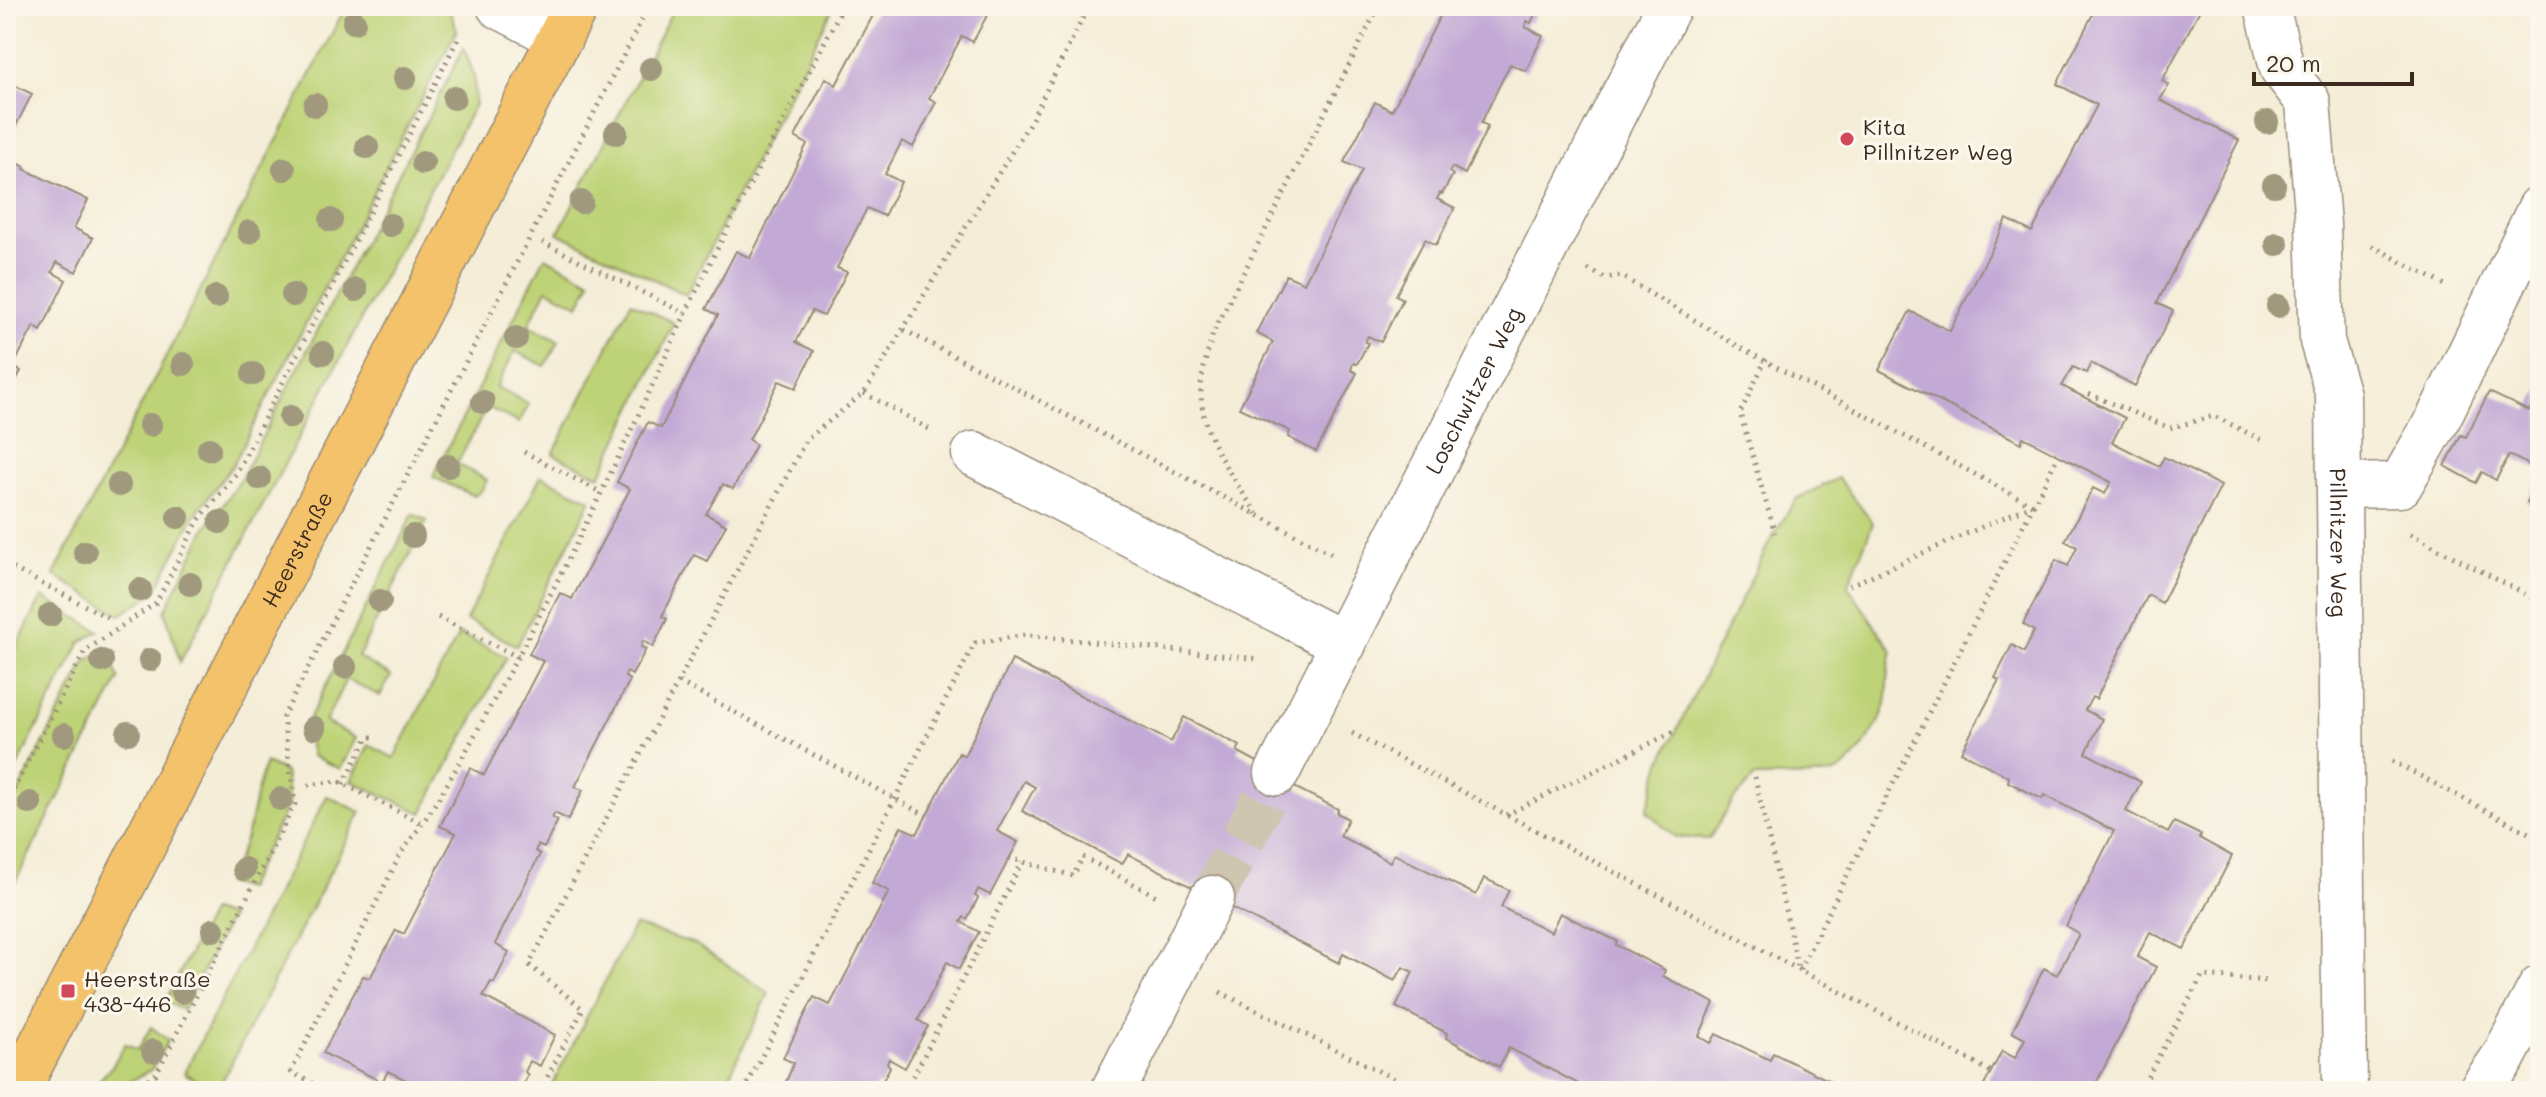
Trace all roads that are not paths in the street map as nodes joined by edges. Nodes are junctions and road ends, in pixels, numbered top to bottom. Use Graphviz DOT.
graph roads {
  1 [pos="499,6"];
  2 [pos="1669,6"];
  3 [pos="2267,6"];
  4 [pos="568,22"];
  5 [pos="2540,208"];
  6 [pos="974,454"];
  7 [pos="2340,486"];
  8 [pos="1344,644"];
  9 [pos="1277,773"];
  10 [pos="1207,909"];
  11 [pos="2540,988"];
  12 [pos="17,1091"];
  13 [pos="1113,1091"];
  14 [pos="2345,1091"];
  15 [pos="2480,1091"];
  1 -- 4 [label="street"];
  2 -- 8 [label="street, Loschwitzer Weg"];
  3 -- 7 [label="street, Pillnitzer Weg"];
  4 -- 12 [label="main road, Heerstraße"];
  5 -- 7 [label="street"];
  6 -- 8 [label="street"];
  7 -- 14 [label="street, Pillnitzer Weg"];
  8 -- 9 [label="street, Loschwitzer Weg"];
  10 -- 13 [label="street"];
  11 -- 15 [label="street"];
}
